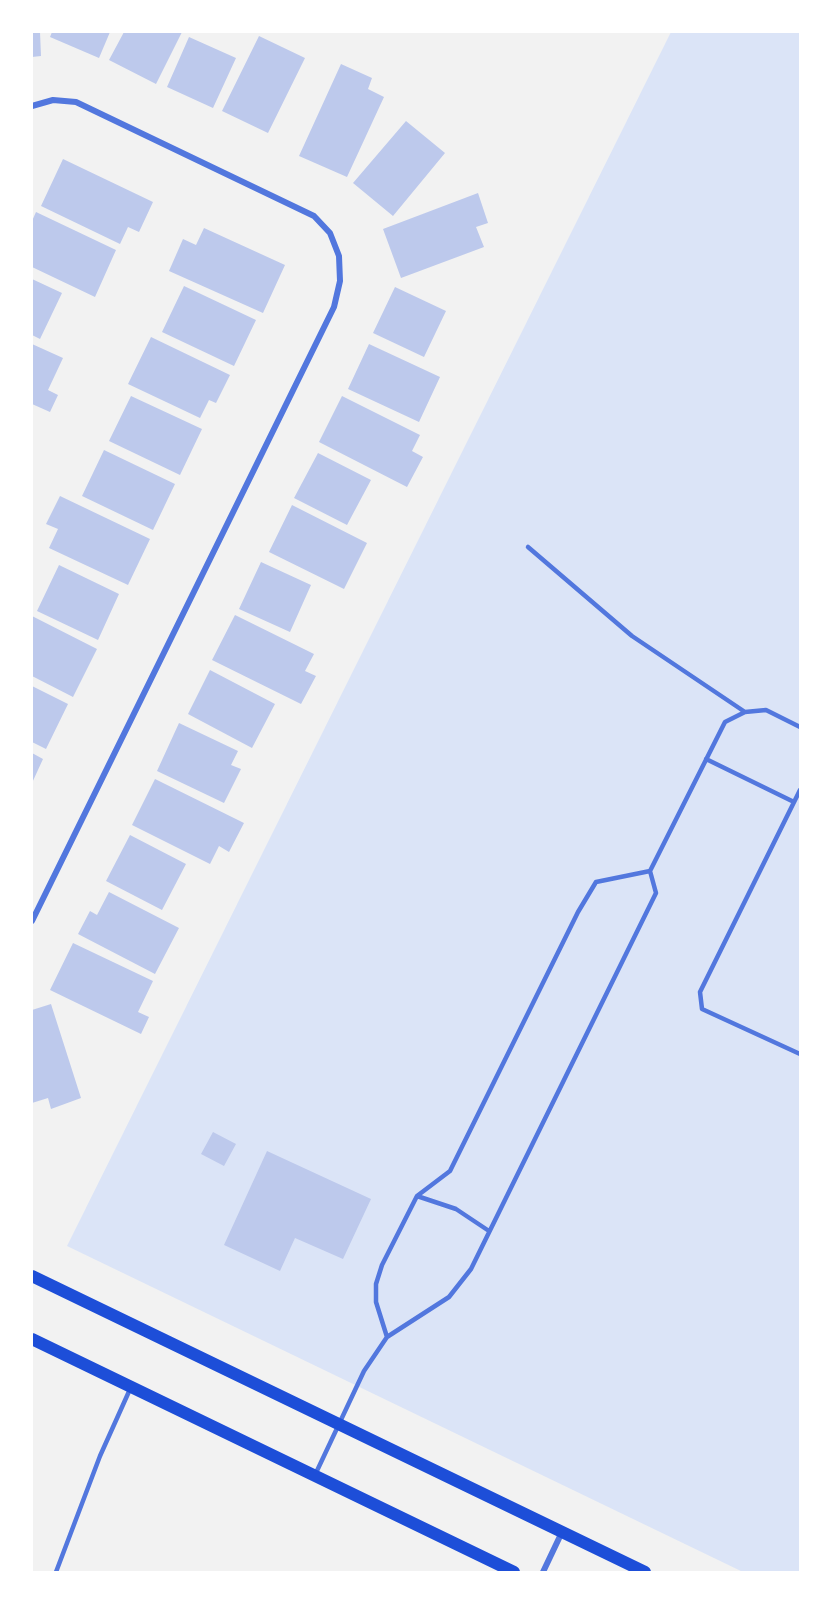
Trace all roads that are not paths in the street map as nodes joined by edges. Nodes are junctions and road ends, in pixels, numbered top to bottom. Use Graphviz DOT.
graph roads {
  1 [pos="32,106"];
  2 [pos="528,547"];
  3 [pos="745,712"];
  4 [pos="801,727"];
  5 [pos="706,759"];
  6 [pos="801,790"];
  7 [pos="794,802"];
  8 [pos="650,871"];
  9 [pos="32,921"];
  10 [pos="801,1054"];
  11 [pos="417,1196"];
  12 [pos="489,1231"];
  13 [pos="32,1276"];
  14 [pos="387,1337"];
  15 [pos="32,1339"];
  16 [pos="131,1388"];
  17 [pos="339,1425"];
  18 [pos="315,1475"];
  19 [pos="562,1532"];
  20 [pos="56,1572"];
  21 [pos="514,1572"];
  22 [pos="543,1572"];
  23 [pos="645,1572"];
  1 -- 9 [label="street"];
  2 -- 3 [label="lane"];
  3 -- 4 [label="lane"];
  3 -- 5 [label="lane"];
  5 -- 7 [label="lane"];
  5 -- 8 [label="lane"];
  6 -- 7 [label="lane"];
  7 -- 10 [label="lane"];
  8 -- 11 [label="lane"];
  8 -- 12 [label="lane"];
  11 -- 12 [label="lane"];
  11 -- 14 [label="lane"];
  12 -- 14 [label="lane"];
  13 -- 17 [label="main road"];
  14 -- 17 [label="lane"];
  15 -- 16 [label="main road"];
  16 -- 18 [label="main road"];
  16 -- 20 [label="lane"];
  17 -- 18 [label="lane"];
  17 -- 19 [label="main road"];
  18 -- 21 [label="main road"];
  19 -- 22 [label="street"];
  19 -- 23 [label="main road"];
}
